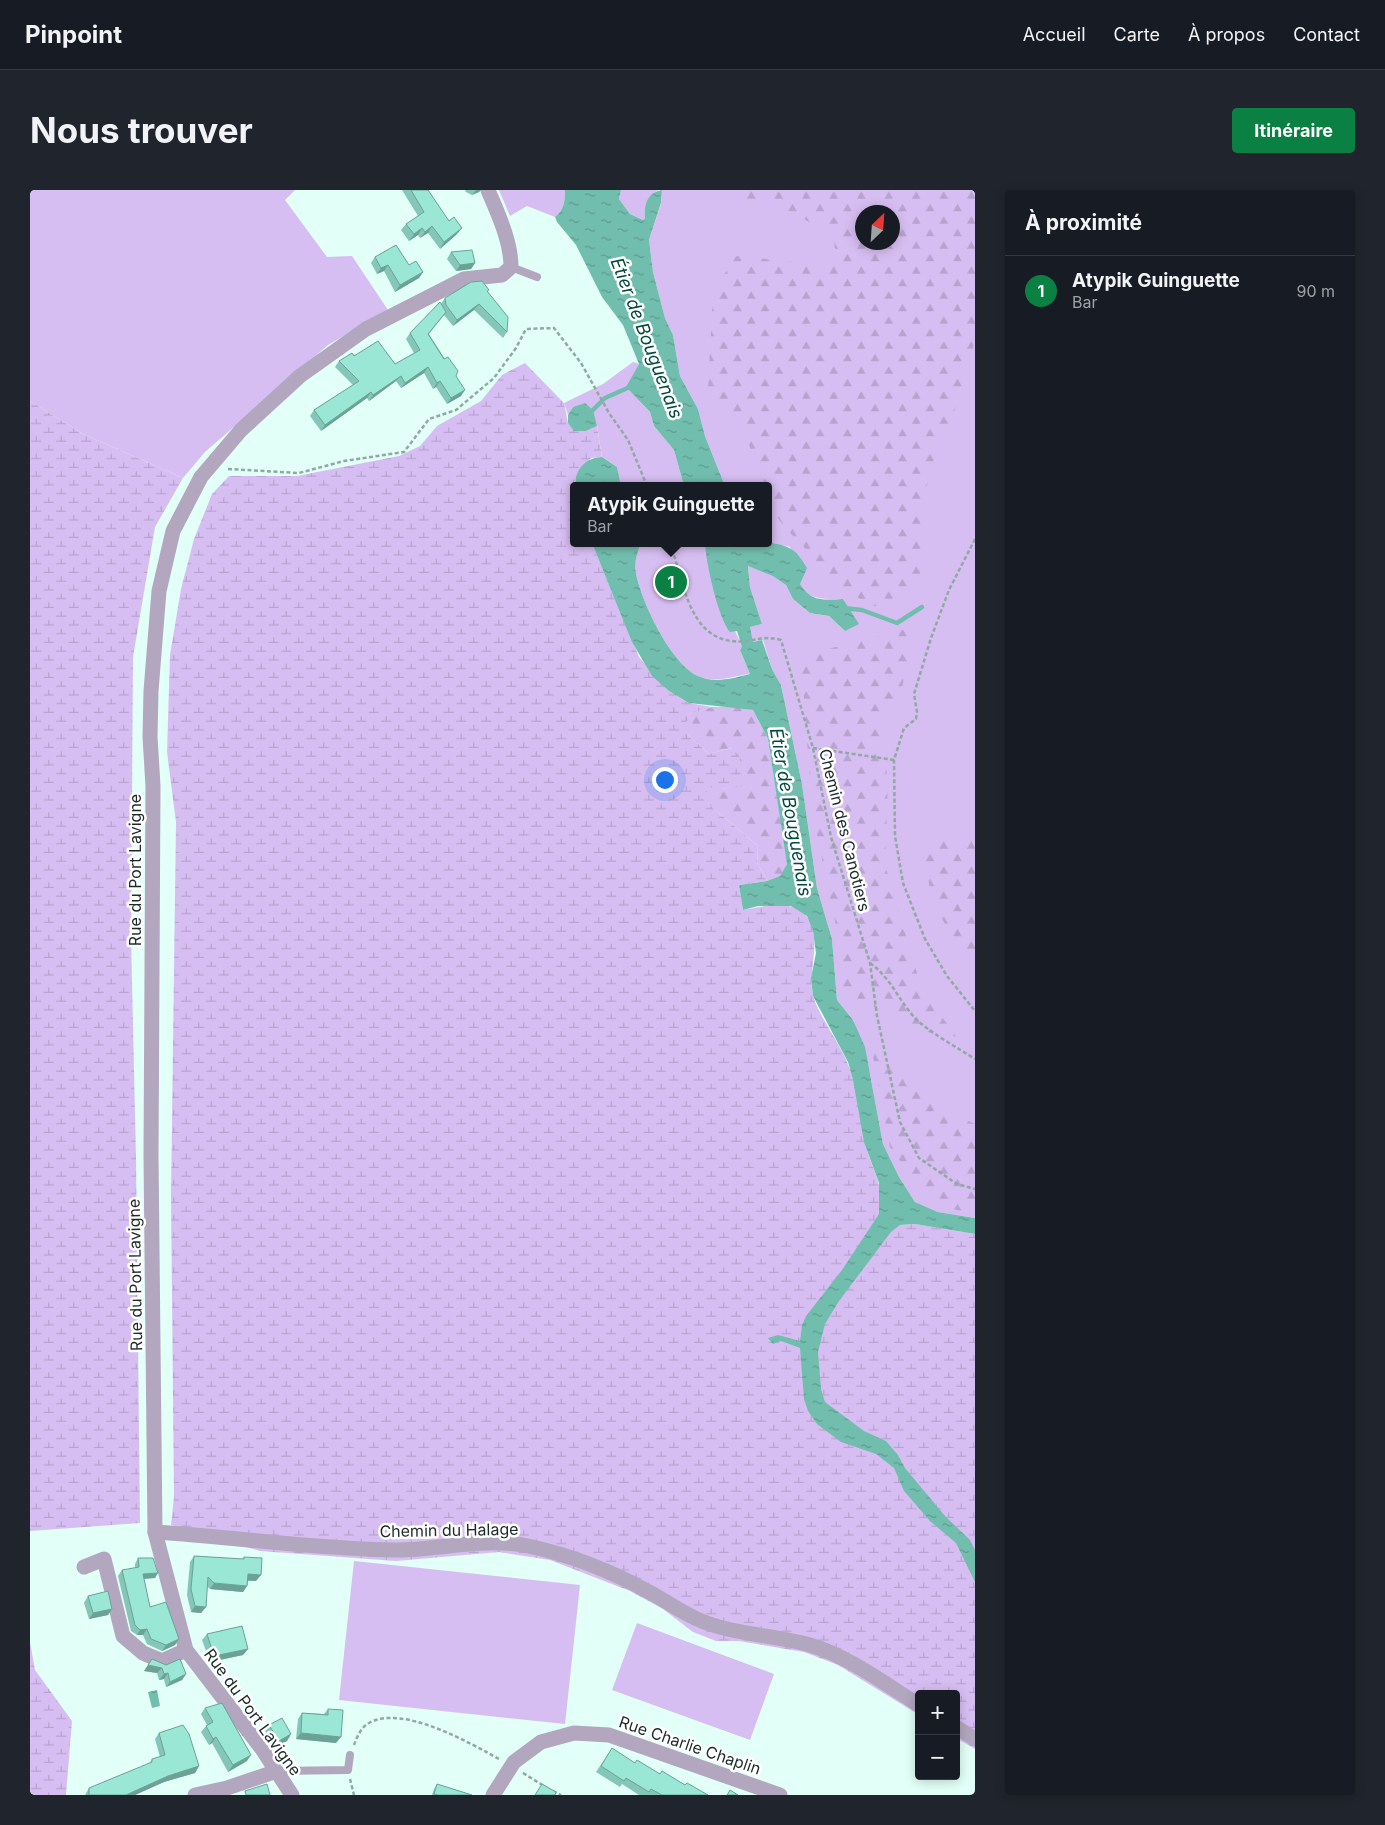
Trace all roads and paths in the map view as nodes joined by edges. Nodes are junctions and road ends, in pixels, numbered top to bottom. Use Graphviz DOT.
graph roads {
  1 [pos="488,190"];
  2 [pos="511,267"];
  3 [pos="537,276"];
  4 [pos="222,470"];
  5 [pos="645,482"];
  6 [pos="975,539"];
  7 [pos="671,547"];
  8 [pos="812,748"];
  9 [pos="894,760"];
  10 [pos="870,963"];
  11 [pos="975,1011"];
  12 [pos="975,1059"];
  13 [pos="975,1189"];
  14 [pos="155,1532"];
  15 [pos="84,1567"];
  16 [pos="186,1650"];
  17 [pos="915,1703"];
  18 [pos="960,1730"];
  19 [pos="975,1739"];
  20 [pos="350,1755"];
  21 [pos="511,1766"];
  22 [pos="348,1770"];
  23 [pos="277,1771"];
  24 [pos="195,1795"];
  25 [pos="292,1795"];
  26 [pos="354,1795"];
  27 [pos="493,1795"];
  28 [pos="561,1795"];
  29 [pos="780,1795"];
  1 -- 2 [label="street"];
  2 -- 3 [label="lane"];
  2 -- 14 [label="street, Rue du Port Lavigne"];
  4 -- 5 [label="path"];
  6 -- 9 [label="path"];
  7 -- 8 [label="path, Chemin des Canotiers"];
  8 -- 9 [label="path"];
  8 -- 10 [label="path, Chemin des Canotiers"];
  9 -- 11 [label="path"];
  10 -- 12 [label="path"];
  10 -- 13 [label="path, Chemin des Canotiers"];
  14 -- 16 [label="street, Rue du Port Lavigne"];
  14 -- 17 [label="street, Chemin du Halage"];
  15 -- 16 [label="street, Rue du Port Lavigne"];
  16 -- 23 [label="street, Rue du Port Lavigne"];
  18 -- 19 [label="street"];
  20 -- 21 [label="path"];
  20 -- 22 [label="lane"];
  21 -- 27 [label="street, Rue Charlie Chaplin"];
  21 -- 28 [label="path"];
  21 -- 29 [label="street, Rue Charlie Chaplin"];
  22 -- 23 [label="lane"];
  22 -- 26 [label="path"];
  23 -- 24 [label="street"];
  23 -- 25 [label="street, Rue du Port Lavigne"];
}
